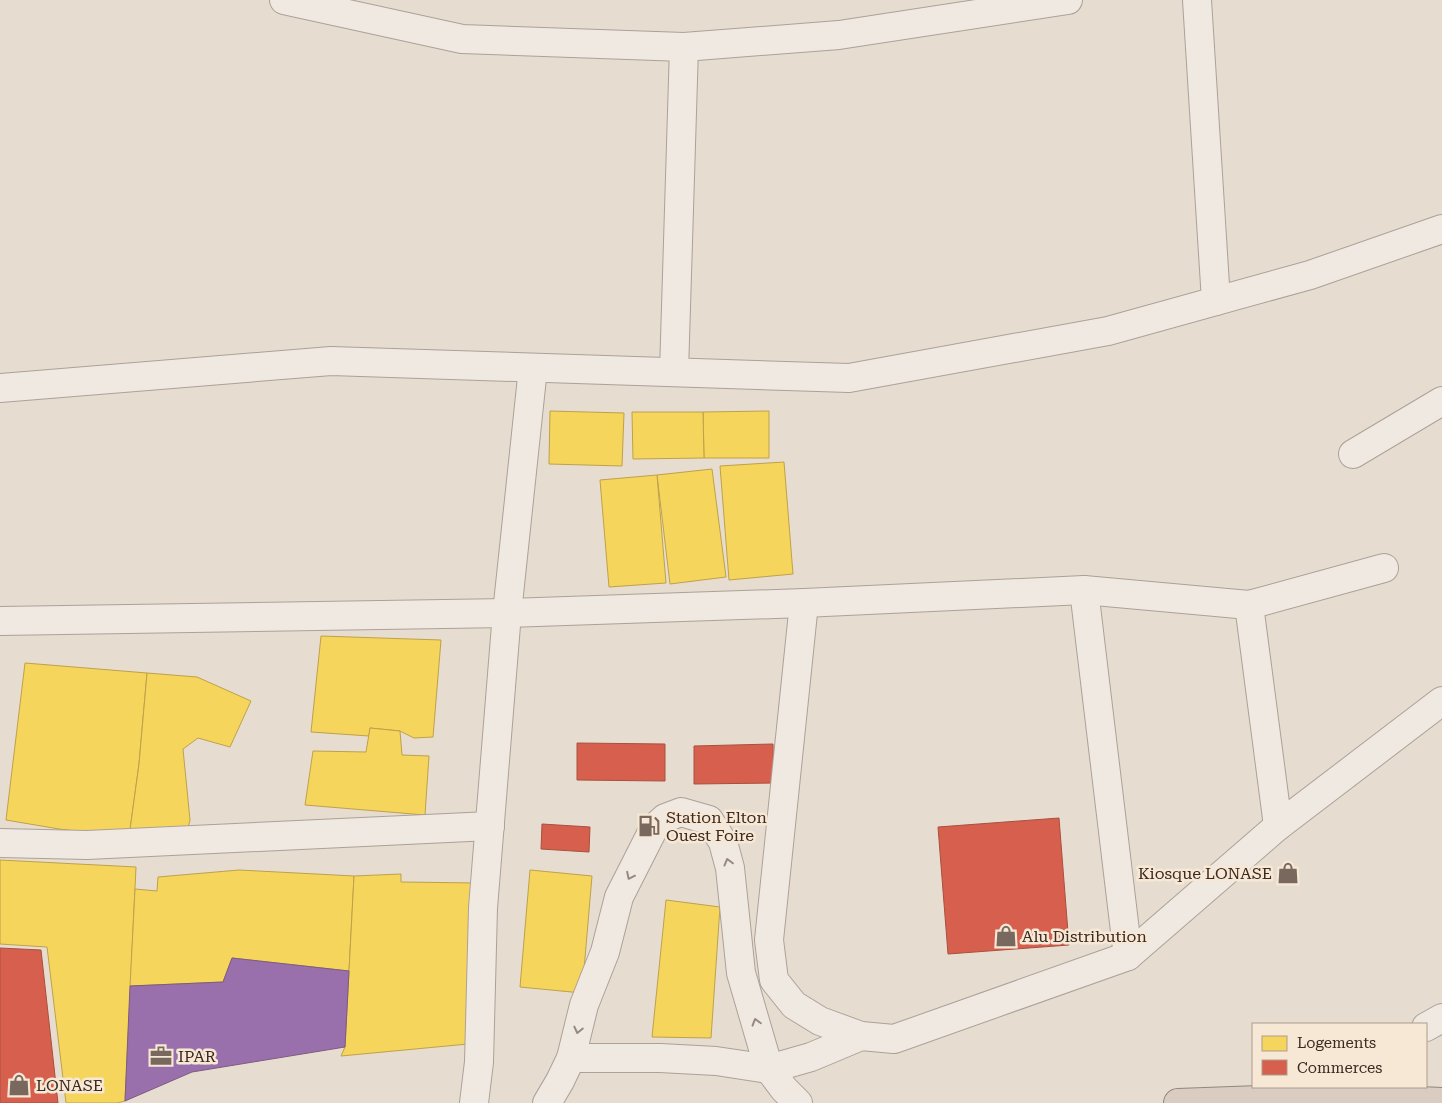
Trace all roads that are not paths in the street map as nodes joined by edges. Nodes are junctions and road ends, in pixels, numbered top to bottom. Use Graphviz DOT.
graph roads {
  1 [pos="284,0"];
  2 [pos="1068,0"];
  3 [pos="1197,0"];
  4 [pos="684,47"];
  5 [pos="1442,229"];
  6 [pos="1216,301"];
  7 [pos="533,368"];
  8 [pos="674,372"];
  9 [pos="0,388"];
  10 [pos="1442,401"];
  11 [pos="1353,454"];
  12 [pos="1384,568"];
  13 [pos="1084,590"];
  14 [pos="804,603"];
  15 [pos="1250,605"];
  16 [pos="508,613"];
  17 [pos="0,621"];
  18 [pos="1442,701"];
  19 [pos="490,826"];
  20 [pos="1278,826"];
  21 [pos="0,843"];
  22 [pos="1128,956"];
  23 [pos="1442,1018"];
  24 [pos="1427,1026"];
  25 [pos="860,1036"];
  26 [pos="571,1058"];
  27 [pos="769,1068"];
  28 [pos="1340,1092"];
  29 [pos="1442,1102"];
  30 [pos="474,1103"];
  31 [pos="547,1103"];
  32 [pos="798,1103"];
  33 [pos="1178,1103"];
  1 -- 4 [label="street"];
  2 -- 4 [label="street"];
  3 -- 6 [label="street"];
  4 -- 8 [label="street"];
  5 -- 6 [label="street"];
  6 -- 8 [label="street"];
  7 -- 8 [label="street"];
  7 -- 9 [label="street"];
  7 -- 16 [label="street"];
  10 -- 11 [label="street"];
  12 -- 15 [label="street"];
  13 -- 14 [label="street"];
  13 -- 15 [label="street"];
  13 -- 22 [label="street"];
  14 -- 16 [label="street"];
  14 -- 25 [label="street"];
  15 -- 20 [label="street"];
  16 -- 17 [label="street"];
  16 -- 19 [label="street"];
  18 -- 20 [label="street"];
  19 -- 21 [label="street"];
  19 -- 30 [label="street"];
  20 -- 22 [label="street"];
  22 -- 25 [label="street"];
  23 -- 24 [label="street"];
  25 -- 27 [label="street"];
  26 -- 27 [label="street"];
  27 -- 26 [label="street, one-way"];
  26 -- 31 [label="street"];
  27 -- 32 [label="street"];
  28 -- 29 [label="highway"];
  28 -- 33 [label="highway"];
}
